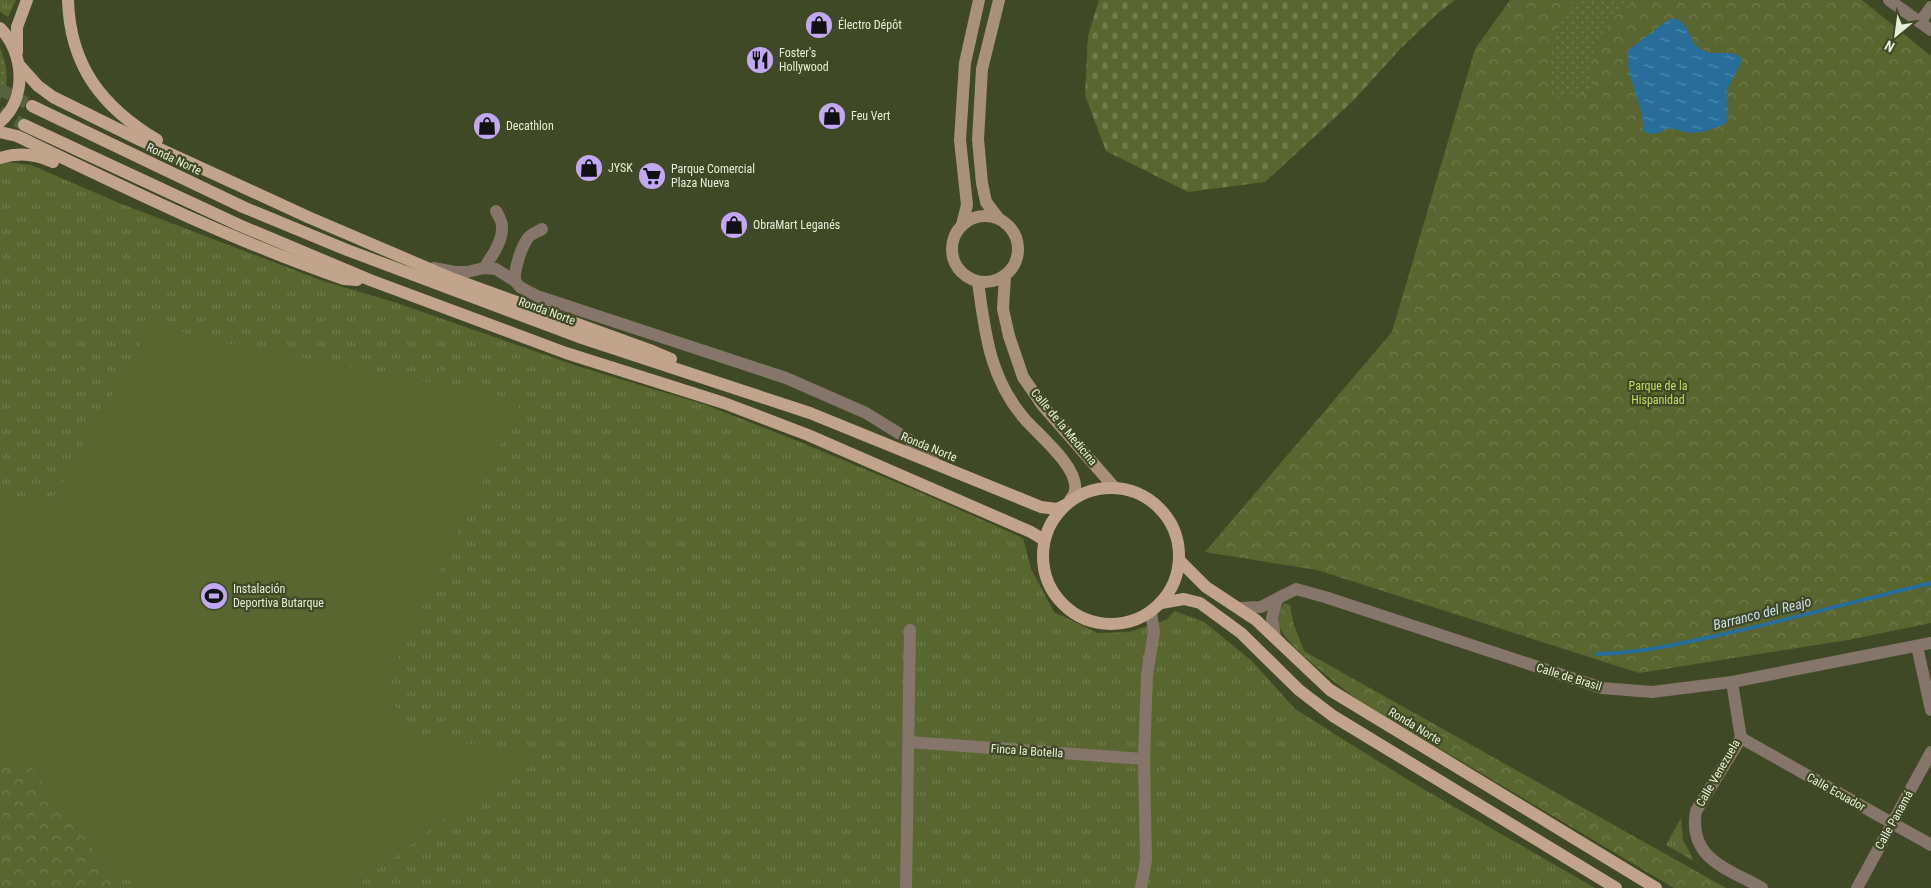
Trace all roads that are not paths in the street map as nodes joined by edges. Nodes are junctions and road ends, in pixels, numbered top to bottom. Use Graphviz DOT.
graph roads {
  1 [pos="27,0"];
  2 [pos="68,0"];
  3 [pos="979,0"];
  4 [pos="999,0"];
  5 [pos="1890,0"];
  6 [pos="1931,7"];
  7 [pos="1920,22"];
  8 [pos="0,28"];
  9 [pos="1931,30"];
  10 [pos="18,60"];
  11 [pos="32,106"];
  12 [pos="0,122"];
  13 [pos="24,125"];
  14 [pos="0,132"];
  15 [pos="0,158"];
  16 [pos="258,194"];
  17 [pos="145,198"];
  18 [pos="496,210"];
  19 [pos="1000,220"];
  20 [pos="962,225"];
  21 [pos="542,229"];
  22 [pos="414,263"];
  23 [pos="484,268"];
  24 [pos="1005,276"];
  25 [pos="370,280"];
  26 [pos="515,280"];
  27 [pos="978,282"];
  28 [pos="704,377"];
  29 [pos="936,465"];
  30 [pos="1114,487"];
  31 [pos="1068,503"];
  32 [pos="1044,540"];
  33 [pos="1180,560"];
  34 [pos="1277,599"];
  35 [pos="1161,603"];
  36 [pos="1239,608"];
  37 [pos="1150,612"];
  38 [pos="910,630"];
  39 [pos="1275,637"];
  40 [pos="1931,644"];
  41 [pos="1917,646"];
  42 [pos="1732,682"];
  43 [pos="1931,710"];
  44 [pos="1741,738"];
  45 [pos="909,742"];
  46 [pos="1931,752"];
  47 [pos="1144,759"];
  48 [pos="1892,824"];
  49 [pos="1931,845"];
  50 [pos="906,888"];
  51 [pos="1141,888"];
  52 [pos="1616,888"];
  53 [pos="1656,888"];
  54 [pos="1762,888"];
  55 [pos="1857,888"];
  1 -- 10 [label="main road"];
  2 -- 16 [label="main road"];
  3 -- 20 [label="main road"];
  4 -- 19 [label="main road"];
  5 -- 7 [label="street"];
  6 -- 7 [label="street"];
  7 -- 9 [label="street"];
  8 -- 10 [label="main road"];
  10 -- 12 [label="main road"];
  10 -- 16 [label="main road"];
  11 -- 28 [label="main road, Ronda Norte"];
  13 -- 25 [label="main road"];
  14 -- 17 [label="main road"];
  15 -- 17 [label="main road"];
  16 -- 22 [label="main road"];
  17 -- 25 [label="main road"];
  18 -- 23 [label="street"];
  19 -- 20 [label="main road"];
  19 -- 24 [label="main road"];
  20 -- 27 [label="main road"];
  21 -- 26 [label="street"];
  22 -- 23 [label="street"];
  22 -- 28 [label="main road"];
  23 -- 26 [label="street"];
  24 -- 27 [label="main road"];
  24 -- 30 [label="main road, Calle de la Medicina"];
  25 -- 32 [label="main road"];
  26 -- 29 [label="street"];
  27 -- 31 [label="main road, Calle de la Medicina"];
  28 -- 29 [label="main road, Ronda Norte"];
  29 -- 31 [label="main road, Ronda Norte"];
  30 -- 31 [label="main road, Ronda Norte"];
  30 -- 33 [label="main road, Ronda Norte"];
  31 -- 32 [label="main road, Ronda Norte"];
  32 -- 37 [label="main road, Ronda Norte"];
  33 -- 35 [label="main road, Ronda Norte"];
  33 -- 36 [label="main road, Ronda Norte"];
  34 -- 36 [label="street, Calle de Brasil"];
  34 -- 39 [label="street"];
  34 -- 42 [label="street, Calle de Brasil"];
  35 -- 37 [label="main road, Ronda Norte"];
  35 -- 52 [label="main road"];
  36 -- 39 [label="main road, Ronda Norte"];
  37 -- 47 [label="street"];
  38 -- 45 [label="street"];
  39 -- 53 [label="main road, Ronda Norte"];
  40 -- 41 [label="street, Calle de Brasil"];
  41 -- 42 [label="street, Calle de Brasil"];
  41 -- 43 [label="street"];
  42 -- 44 [label="street, Calle Venezuela"];
  44 -- 48 [label="street, Calle Ecuador"];
  44 -- 54 [label="street, Calle Venezuela"];
  45 -- 47 [label="street, Finca la Botella"];
  45 -- 50 [label="street"];
  46 -- 48 [label="street, Calle Panamá"];
  47 -- 51 [label="street"];
  48 -- 49 [label="street, Calle Ecuador"];
  48 -- 55 [label="street, Calle Panamá"];
}
